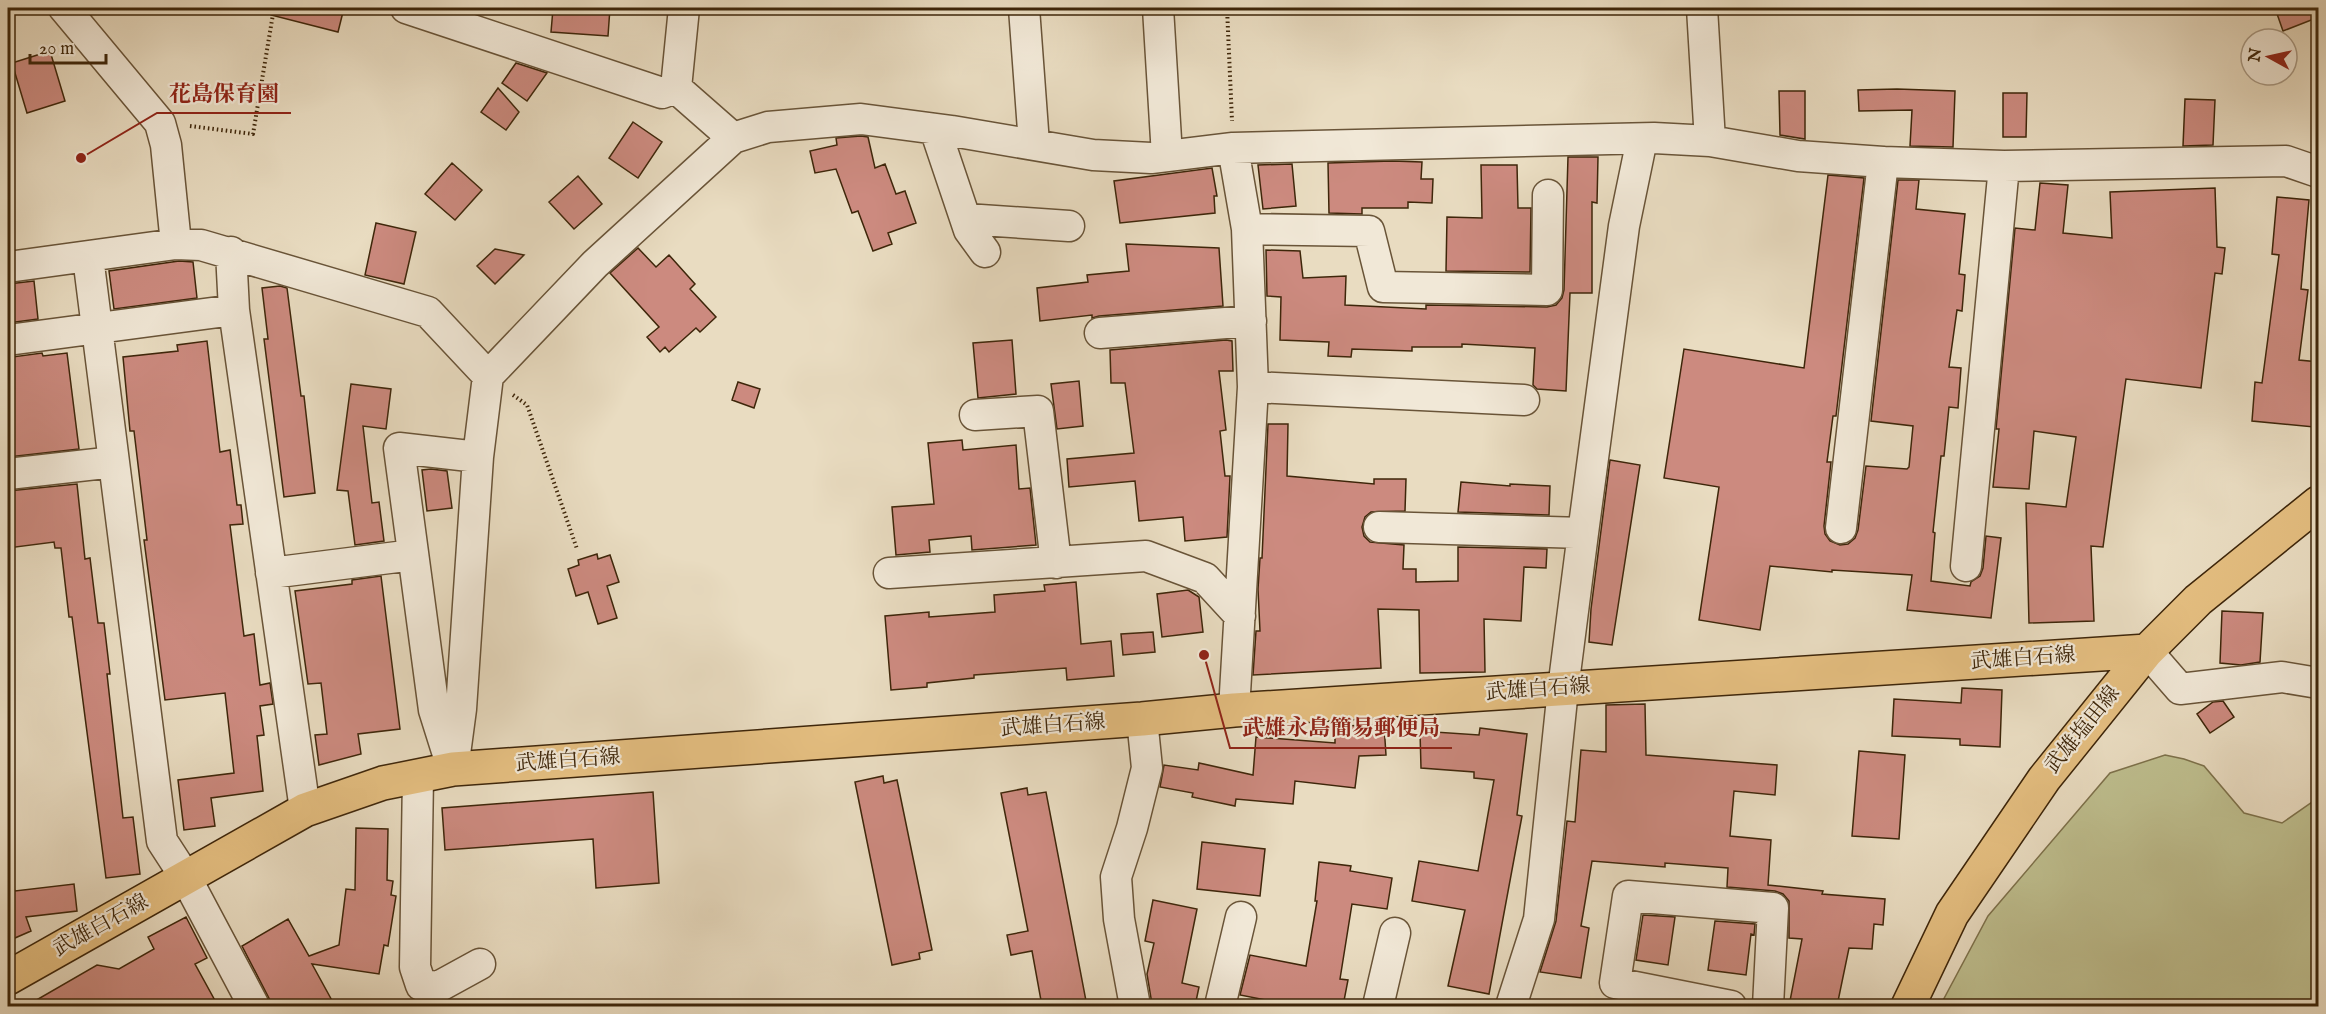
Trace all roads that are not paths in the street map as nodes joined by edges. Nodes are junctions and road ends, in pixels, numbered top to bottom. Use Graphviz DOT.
graph roads {
  1 [pos="64,8"];
  2 [pos="406,8"];
  3 [pos="684,8"];
  4 [pos="1024,8"];
  5 [pos="1158,8"];
  6 [pos="1702,8"];
  7 [pos="676,88"];
  8 [pos="935,129"];
  9 [pos="733,138"];
  10 [pos="1642,139"];
  11 [pos="1710,141"];
  12 [pos="1034,144"];
  13 [pos="1233,148"];
  14 [pos="1167,156"];
  15 [pos="1883,162"];
  16 [pos="2004,166"];
  17 [pos="2319,172"];
  18 [pos="1548,195"];
  19 [pos="966,219"];
  20 [pos="1069,226"];
  21 [pos="1247,230"];
  22 [pos="176,244"];
  23 [pos="231,252"];
  24 [pos="985,252"];
  25 [pos="88,257"];
  26 [pos="8,267"];
  27 [pos="234,310"];
  28 [pos="1251,321"];
  29 [pos="97,328"];
  30 [pos="1100,333"];
  31 [pos="8,340"];
  32 [pos="488,376"];
  33 [pos="1253,387"];
  34 [pos="1524,400"];
  35 [pos="975,415"];
  36 [pos="478,457"];
  37 [pos="114,462"];
  38 [pos="8,474"];
  39 [pos="2319,503"];
  40 [pos="1379,526"];
  41 [pos="1841,528"];
  42 [pos="1583,533"];
  43 [pos="413,555"];
  44 [pos="1056,563"];
  45 [pos="1966,566"];
  46 [pos="271,573"];
  47 [pos="889,573"];
  48 [pos="1240,616"];
  49 [pos="2147,651"];
  50 [pos="2319,683"];
  51 [pos="1563,688"];
  52 [pos="1234,710"];
  53 [pos="1142,719"];
  54 [pos="453,769"];
  55 [pos="418,776"];
  56 [pos="305,810"];
  57 [pos="186,878"];
  58 [pos="1240,917"];
  59 [pos="1395,933"];
  60 [pos="480,964"];
  61 [pos="8,978"];
  62 [pos="254,1006"];
  63 [pos="1135,1006"];
  64 [pos="1220,1006"];
  65 [pos="1378,1006"];
  66 [pos="1511,1006"];
  67 [pos="1731,1006"];
  68 [pos="1768,1006"];
  69 [pos="1908,1006"];
  1 -- 22 [label="street"];
  2 -- 7 [label="street"];
  3 -- 7 [label="street"];
  4 -- 12 [label="street"];
  5 -- 14 [label="street"];
  6 -- 11 [label="street"];
  7 -- 9 [label="street"];
  8 -- 9 [label="street"];
  8 -- 12 [label="street"];
  8 -- 19 [label="street"];
  9 -- 32 [label="street"];
  10 -- 11 [label="street"];
  10 -- 13 [label="street"];
  10 -- 42 [label="street"];
  11 -- 15 [label="street"];
  12 -- 14 [label="street"];
  13 -- 14 [label="street"];
  13 -- 21 [label="street"];
  15 -- 16 [label="street"];
  15 -- 41 [label="street"];
  16 -- 17 [label="street"];
  16 -- 45 [label="street"];
  18 -- 21 [label="street"];
  19 -- 20 [label="street"];
  19 -- 24 [label="street"];
  21 -- 28 [label="street"];
  22 -- 23 [label="street"];
  22 -- 25 [label="street"];
  23 -- 27 [label="street"];
  23 -- 32 [label="street"];
  25 -- 26 [label="street"];
  25 -- 29 [label="street"];
  27 -- 29 [label="street"];
  27 -- 46 [label="street"];
  28 -- 30 [label="street"];
  28 -- 33 [label="street"];
  29 -- 31 [label="street"];
  29 -- 37 [label="street"];
  32 -- 36 [label="street"];
  33 -- 34 [label="street"];
  33 -- 48 [label="street"];
  35 -- 44 [label="street"];
  36 -- 43 [label="street"];
  36 -- 54 [label="street"];
  37 -- 38 [label="street"];
  37 -- 57 [label="street"];
  39 -- 49 [label="main road, 武雄塩田線"];
  40 -- 42 [label="street"];
  42 -- 51 [label="street"];
  43 -- 46 [label="street"];
  43 -- 54 [label="street"];
  44 -- 47 [label="street"];
  44 -- 48 [label="street"];
  46 -- 56 [label="street"];
  48 -- 52 [label="street"];
  49 -- 50 [label="street"];
  49 -- 51 [label="main road, 武雄白石線"];
  49 -- 69 [label="main road, 武雄塩田線"];
  51 -- 52 [label="main road, 武雄白石線"];
  51 -- 66 [label="street"];
  52 -- 53 [label="main road, 武雄白石線"];
  53 -- 54 [label="main road, 武雄白石線"];
  53 -- 63 [label="street"];
  54 -- 55 [label="main road, 武雄白石線"];
  55 -- 56 [label="main road, 武雄白石線"];
  55 -- 60 [label="street"];
  56 -- 57 [label="main road, 武雄白石線"];
  57 -- 61 [label="main road, 武雄白石線"];
  57 -- 62 [label="street"];
  58 -- 64 [label="street"];
  59 -- 65 [label="street"];
  67 -- 68 [label="street"];
}
